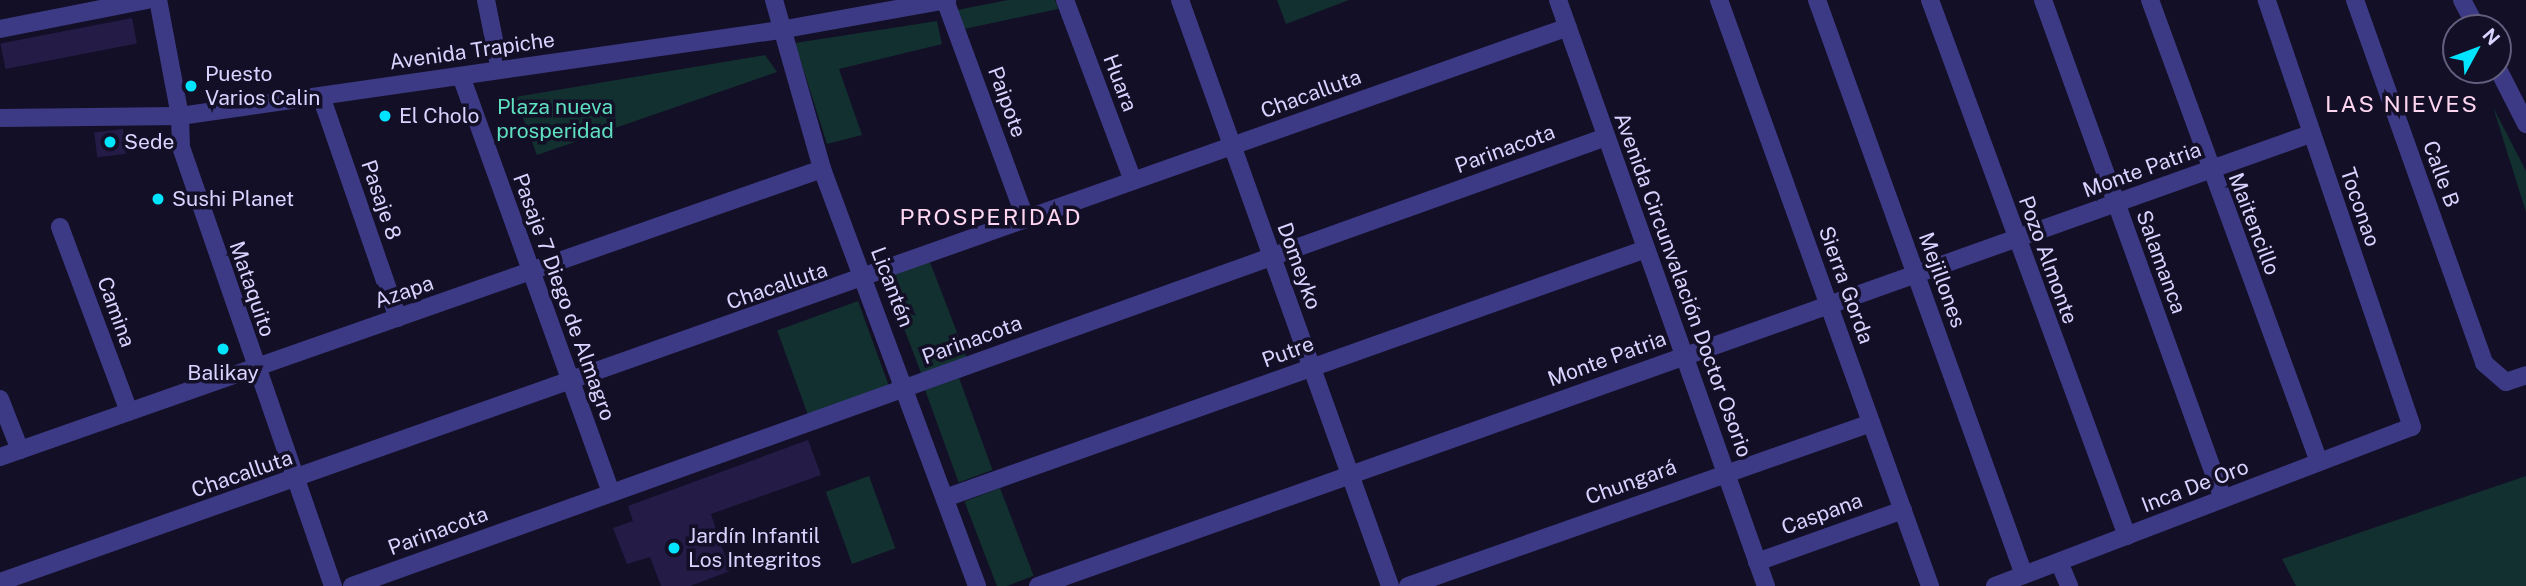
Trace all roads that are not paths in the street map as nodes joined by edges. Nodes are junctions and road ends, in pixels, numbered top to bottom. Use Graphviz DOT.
graph roads {
  1 [pos="147,0"];
  2 [pos="158,0"];
  3 [pos="486,0"];
  4 [pos="774,0"];
  5 [pos="946,0"];
  6 [pos="1065,0"];
  7 [pos="1180,0"];
  8 [pos="1558,0"];
  9 [pos="1719,0"];
  10 [pos="1817,0"];
  11 [pos="1930,0"];
  12 [pos="2043,0"];
  13 [pos="2150,0"];
  14 [pos="2267,0"];
  15 [pos="2355,0"];
  16 [pos="895,5"];
  17 [pos="1567,27"];
  18 [pos="0,29"];
  19 [pos="780,30"];
  20 [pos="500,70"];
  21 [pos="461,76"];
  22 [pos="2506,84"];
  23 [pos="321,96"];
  24 [pos="180,116"];
  25 [pos="0,118"];
  26 [pos="2526,124"];
  27 [pos="2310,134"];
  28 [pos="1606,137"];
  29 [pos="1232,146"];
  30 [pos="822,169"];
  31 [pos="2210,170"];
  32 [pos="1133,181"];
  33 [pos="2116,203"];
  34 [pos="1026,220"];
  35 [pos="60,227"];
  36 [pos="2015,239"];
  37 [pos="1646,249"];
  38 [pos="1272,257"];
  39 [pos="531,273"];
  40 [pos="1916,274"];
  41 [pos="865,279"];
  42 [pos="1829,305"];
  43 [pos="398,318"];
  44 [pos="1684,356"];
  45 [pos="254,366"];
  46 [pos="1311,368"];
  47 [pos="2526,375"];
  48 [pos="571,382"];
  49 [pos="905,388"];
  50 [pos="0,399"];
  51 [pos="129,412"];
  52 [pos="1871,423"];
  53 [pos="2412,428"];
  54 [pos="20,450"];
  55 [pos="0,457"];
  56 [pos="2319,463"];
  57 [pos="1726,473"];
  58 [pos="1350,475"];
  59 [pos="295,480"];
  60 [pos="611,493"];
  61 [pos="945,498"];
  62 [pos="2223,499"];
  63 [pos="1903,510"];
  64 [pos="2127,536"];
  65 [pos="1757,562"];
  66 [pos="2059,562"];
  67 [pos="2024,575"];
  68 [pos="0,582"];
  69 [pos="333,586"];
  70 [pos="352,586"];
  71 [pos="977,586"];
  72 [pos="1038,586"];
  73 [pos="1390,586"];
  74 [pos="1408,586"];
  75 [pos="1766,586"];
  76 [pos="1930,586"];
  77 [pos="1994,586"];
  78 [pos="2069,586"];
  1 -- 18 [label="street"];
  2 -- 24 [label="street, Mataquito"];
  3 -- 20 [label="street"];
  4 -- 19 [label="street, Licantén"];
  5 -- 16 [label="street, Avenida Trapiche"];
  5 -- 34 [label="street, Paipote"];
  6 -- 32 [label="street, Huara"];
  7 -- 29 [label="street, Domeyko"];
  8 -- 17 [label="street, Avenida Circunvalación Doctor Osorio"];
  9 -- 42 [label="street, Sierra Gorda"];
  10 -- 40 [label="street, Mejillones"];
  11 -- 36 [label="street, Pozo Almonte"];
  12 -- 33 [label="street, Salamanca"];
  13 -- 31 [label="street, Maitencillo"];
  14 -- 27 [label="street, Toconao"];
  15 -- 47 [label="street, Calle B"];
  16 -- 19 [label="street, Avenida Trapiche"];
  17 -- 28 [label="street, Avenida Circunvalación Doctor Osorio"];
  17 -- 29 [label="street, Chacalluta"];
  19 -- 20 [label="street, Avenida Trapiche"];
  19 -- 30 [label="street, Licantén"];
  20 -- 21 [label="street, Avenida Trapiche"];
  21 -- 23 [label="street, Avenida Trapiche"];
  21 -- 39 [label="street, Pasaje 7 Diego de Almagro"];
  22 -- 26 [label="street"];
  23 -- 24 [label="street, Avenida Trapiche"];
  23 -- 43 [label="street, Pasaje 8"];
  24 -- 25 [label="street, Avenida Trapiche"];
  24 -- 45 [label="street, Mataquito"];
  27 -- 31 [label="street, Monte Patria"];
  27 -- 53 [label="street, Toconao"];
  28 -- 37 [label="street, Avenida Circunvalación Doctor Osorio"];
  28 -- 38 [label="street, Parinacota"];
  29 -- 32 [label="street, Chacalluta"];
  29 -- 38 [label="street, Domeyko"];
  30 -- 39 [label="street, Azapa"];
  30 -- 41 [label="street, Licantén"];
  31 -- 33 [label="street, Monte Patria"];
  31 -- 56 [label="street, Maitencillo"];
  32 -- 34 [label="street, Chacalluta"];
  33 -- 36 [label="street, Monte Patria"];
  33 -- 62 [label="street, Salamanca"];
  34 -- 41 [label="street, Chacalluta"];
  35 -- 51 [label="street, Camina"];
  36 -- 40 [label="street, Monte Patria"];
  36 -- 64 [label="street, Pozo Almonte"];
  37 -- 44 [label="street, Avenida Circunvalación Doctor Osorio"];
  37 -- 46 [label="street, Putre"];
  38 -- 46 [label="street, Domeyko"];
  38 -- 49 [label="street, Parinacota"];
  39 -- 43 [label="street, Azapa"];
  39 -- 48 [label="street, Pasaje 7 Diego de Almagro"];
  40 -- 42 [label="street, Monte Patria"];
  40 -- 67 [label="street, Mejillones"];
  41 -- 48 [label="street, Chacalluta"];
  41 -- 49 [label="street, Licantén"];
  42 -- 44 [label="street, Monte Patria"];
  42 -- 52 [label="street, Sierra Gorda"];
  43 -- 45 [label="street, Azapa"];
  44 -- 57 [label="street, Avenida Circunvalación Doctor Osorio"];
  44 -- 58 [label="street, Monte Patria"];
  45 -- 51 [label="street, Azapa"];
  45 -- 59 [label="street, Mataquito"];
  46 -- 58 [label="street, Domeyko"];
  46 -- 61 [label="street, Putre"];
  48 -- 59 [label="street, Chacalluta"];
  48 -- 60 [label="street, Pasaje 7 Diego de Almagro"];
  49 -- 60 [label="street, Parinacota"];
  49 -- 61 [label="street, Licantén"];
  50 -- 54 [label="street"];
  51 -- 54 [label="street, Azapa"];
  52 -- 57 [label="street, Chungará"];
  52 -- 63 [label="street, Sierra Gorda"];
  53 -- 56 [label="street, Inca De Oro"];
  54 -- 55 [label="street, Azapa"];
  56 -- 62 [label="street, Inca De Oro"];
  57 -- 65 [label="street, Avenida Circunvalación Doctor Osorio"];
  57 -- 74 [label="street, Chungará"];
  58 -- 72 [label="street, Monte Patria"];
  58 -- 73 [label="street, Domeyko"];
  59 -- 68 [label="street, Chacalluta"];
  59 -- 69 [label="street, Mataquito"];
  60 -- 70 [label="street, Parinacota"];
  61 -- 71 [label="street, Licantén"];
  62 -- 64 [label="street, Inca De Oro"];
  63 -- 65 [label="street, Caspana"];
  63 -- 76 [label="street, Sierra Gorda"];
  64 -- 66 [label="street, Inca De Oro"];
  65 -- 75 [label="street, Avenida Circunvalación Doctor Osorio"];
  66 -- 67 [label="street, Inca De Oro"];
  66 -- 78 [label="street"];
  67 -- 77 [label="street, Inca De Oro"];
}
